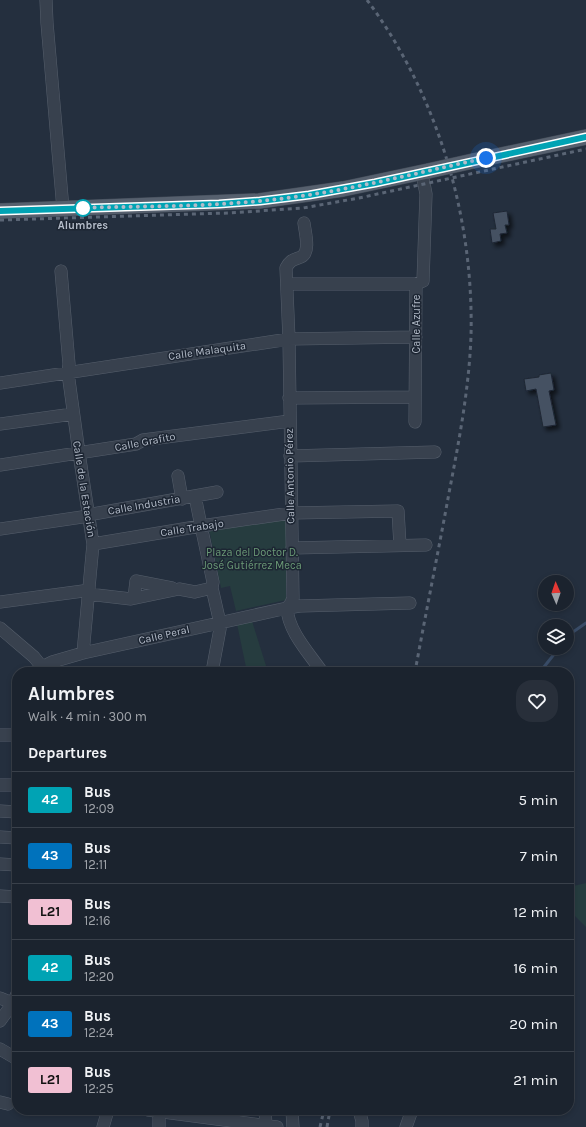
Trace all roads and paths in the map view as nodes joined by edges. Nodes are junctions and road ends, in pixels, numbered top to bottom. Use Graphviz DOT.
graph roads {
  1 [pos="46,0"];
  2 [pos="586,137"];
  3 [pos="425,172"];
  4 [pos="63,209"];
  5 [pos="0,211"];
  6 [pos="304,223"];
  7 [pos="61,270"];
  8 [pos="287,284"];
  9 [pos="416,284"];
  10 [pos="416,337"];
  11 [pos="289,339"];
  12 [pos="68,373"];
  13 [pos="0,383"];
  14 [pos="415,397"];
  15 [pos="289,398"];
  16 [pos="73,414"];
  17 [pos="290,421"];
  18 [pos="415,422"];
  19 [pos="0,424"];
  20 [pos="435,452"];
  21 [pos="78,453"];
  22 [pos="290,456"];
  23 [pos="0,465"];
  24 [pos="178,476"];
  25 [pos="216,492"];
  26 [pos="195,496"];
  27 [pos="182,498"];
  28 [pos="291,514"];
  29 [pos="88,515"];
  30 [pos="200,526"];
  31 [pos="0,530"];
  32 [pos="93,544"];
  33 [pos="400,545"];
  34 [pos="426,545"];
  35 [pos="292,548"];
  36 [pos="212,588"];
  37 [pos="179,589"];
  38 [pos="88,593"];
  39 [pos="134,598"];
  40 [pos="0,602"];
  41 [pos="410,603"];
  42 [pos="286,608"];
  43 [pos="220,623"];
  44 [pos="0,628"];
  45 [pos="83,653"];
  46 [pos="42,667"];
  47 [pos="46,667"];
  48 [pos="213,667"];
  49 [pos="318,667"];
  50 [pos="0,735"];
  51 [pos="12,735"];
  52 [pos="0,785"];
  53 [pos="12,785"];
  54 [pos="0,811"];
  55 [pos="12,812"];
  56 [pos="0,837"];
  57 [pos="12,838"];
  58 [pos="0,864"];
  59 [pos="12,865"];
  60 [pos="0,896"];
  61 [pos="12,897"];
  62 [pos="0,998"];
  63 [pos="12,1000"];
  64 [pos="12,1006"];
  65 [pos="0,1021"];
  66 [pos="0,1049"];
  67 [pos="12,1057"];
  68 [pos="107,1115"];
  69 [pos="155,1115"];
  70 [pos="201,1115"];
  71 [pos="267,1115"];
  72 [pos="292,1115"];
  73 [pos="360,1115"];
  74 [pos="410,1115"];
  75 [pos="272,1126"];
  76 [pos="103,1127"];
  77 [pos="159,1127"];
  78 [pos="293,1127"];
  79 [pos="362,1127"];
  80 [pos="406,1127"];
  1 -- 4 [label="street"];
  2 -- 3 [label="main road, bridge"];
  3 -- 4 [label="main road"];
  3 -- 9 [label="street"];
  4 -- 5 [label="main road"];
  6 -- 8 [label="street, Calle Antonio Pérez"];
  7 -- 12 [label="street, Calle de la Estación"];
  8 -- 9 [label="street, Calle Azufre"];
  8 -- 11 [label="street, Calle Antonio Pérez"];
  9 -- 10 [label="street, Calle Azufre"];
  10 -- 11 [label="street, Calle Malaquita"];
  10 -- 14 [label="street, Calle Azufre"];
  11 -- 12 [label="street, Calle Malaquita"];
  11 -- 15 [label="street, Calle Antonio Pérez"];
  12 -- 13 [label="street, Calle Malaquita"];
  12 -- 16 [label="street, Calle de la Estación"];
  14 -- 15 [label="street"];
  14 -- 18 [label="street, Calle Azufre"];
  15 -- 17 [label="street, Calle Antonio Pérez"];
  16 -- 19 [label="street"];
  16 -- 21 [label="street, Calle de la Estación"];
  17 -- 21 [label="street, Calle Grafito"];
  17 -- 22 [label="street, Calle Antonio Pérez"];
  20 -- 22 [label="street"];
  21 -- 23 [label="street, Calle Grafito"];
  21 -- 29 [label="street, Calle de la Estación"];
  22 -- 28 [label="street, Calle Antonio Pérez"];
  24 -- 27 [label="street"];
  25 -- 26 [label="street, Calle Industria"];
  26 -- 27 [label="street, Calle Industria"];
  26 -- 30 [label="street"];
  27 -- 29 [label="street, Calle Industria"];
  28 -- 30 [label="street, Calle Trabajo"];
  28 -- 33 [label="street, Calle Trabajo"];
  28 -- 35 [label="street, Calle Antonio Pérez"];
  29 -- 31 [label="street, Calle Industria"];
  29 -- 32 [label="street, Calle de la Estación"];
  30 -- 32 [label="street, Calle Trabajo"];
  30 -- 36 [label="street"];
  32 -- 38 [label="street, Calle de la Estación"];
  33 -- 34 [label="street"];
  33 -- 35 [label="street"];
  35 -- 42 [label="street, Calle Antonio Pérez"];
  36 -- 37 [label="street"];
  36 -- 43 [label="street"];
  37 -- 39 [label="street"];
  37 -- 39 [label="street"];
  38 -- 39 [label="street"];
  38 -- 40 [label="street"];
  38 -- 45 [label="street, Calle de la Estación"];
  41 -- 42 [label="street, Calle Peral"];
  42 -- 43 [label="street, Calle Peral"];
  42 -- 49 [label="street"];
  43 -- 45 [label="street, Calle Peral"];
  43 -- 48 [label="street"];
  44 -- 46 [label="street"];
  45 -- 47 [label="street, Calle Peral"];
  50 -- 51 [label="street"];
  52 -- 53 [label="street"];
  54 -- 55 [label="street"];
  56 -- 57 [label="street"];
  58 -- 59 [label="street"];
  60 -- 61 [label="street"];
  62 -- 63 [label="street"];
  64 -- 65 [label="street"];
  66 -- 67 [label="street"];
  68 -- 76 [label="street"];
  69 -- 77 [label="street"];
  70 -- 75 [label="street"];
  71 -- 75 [label="street"];
  72 -- 78 [label="street"];
  73 -- 79 [label="street"];
  74 -- 80 [label="street"];
}
